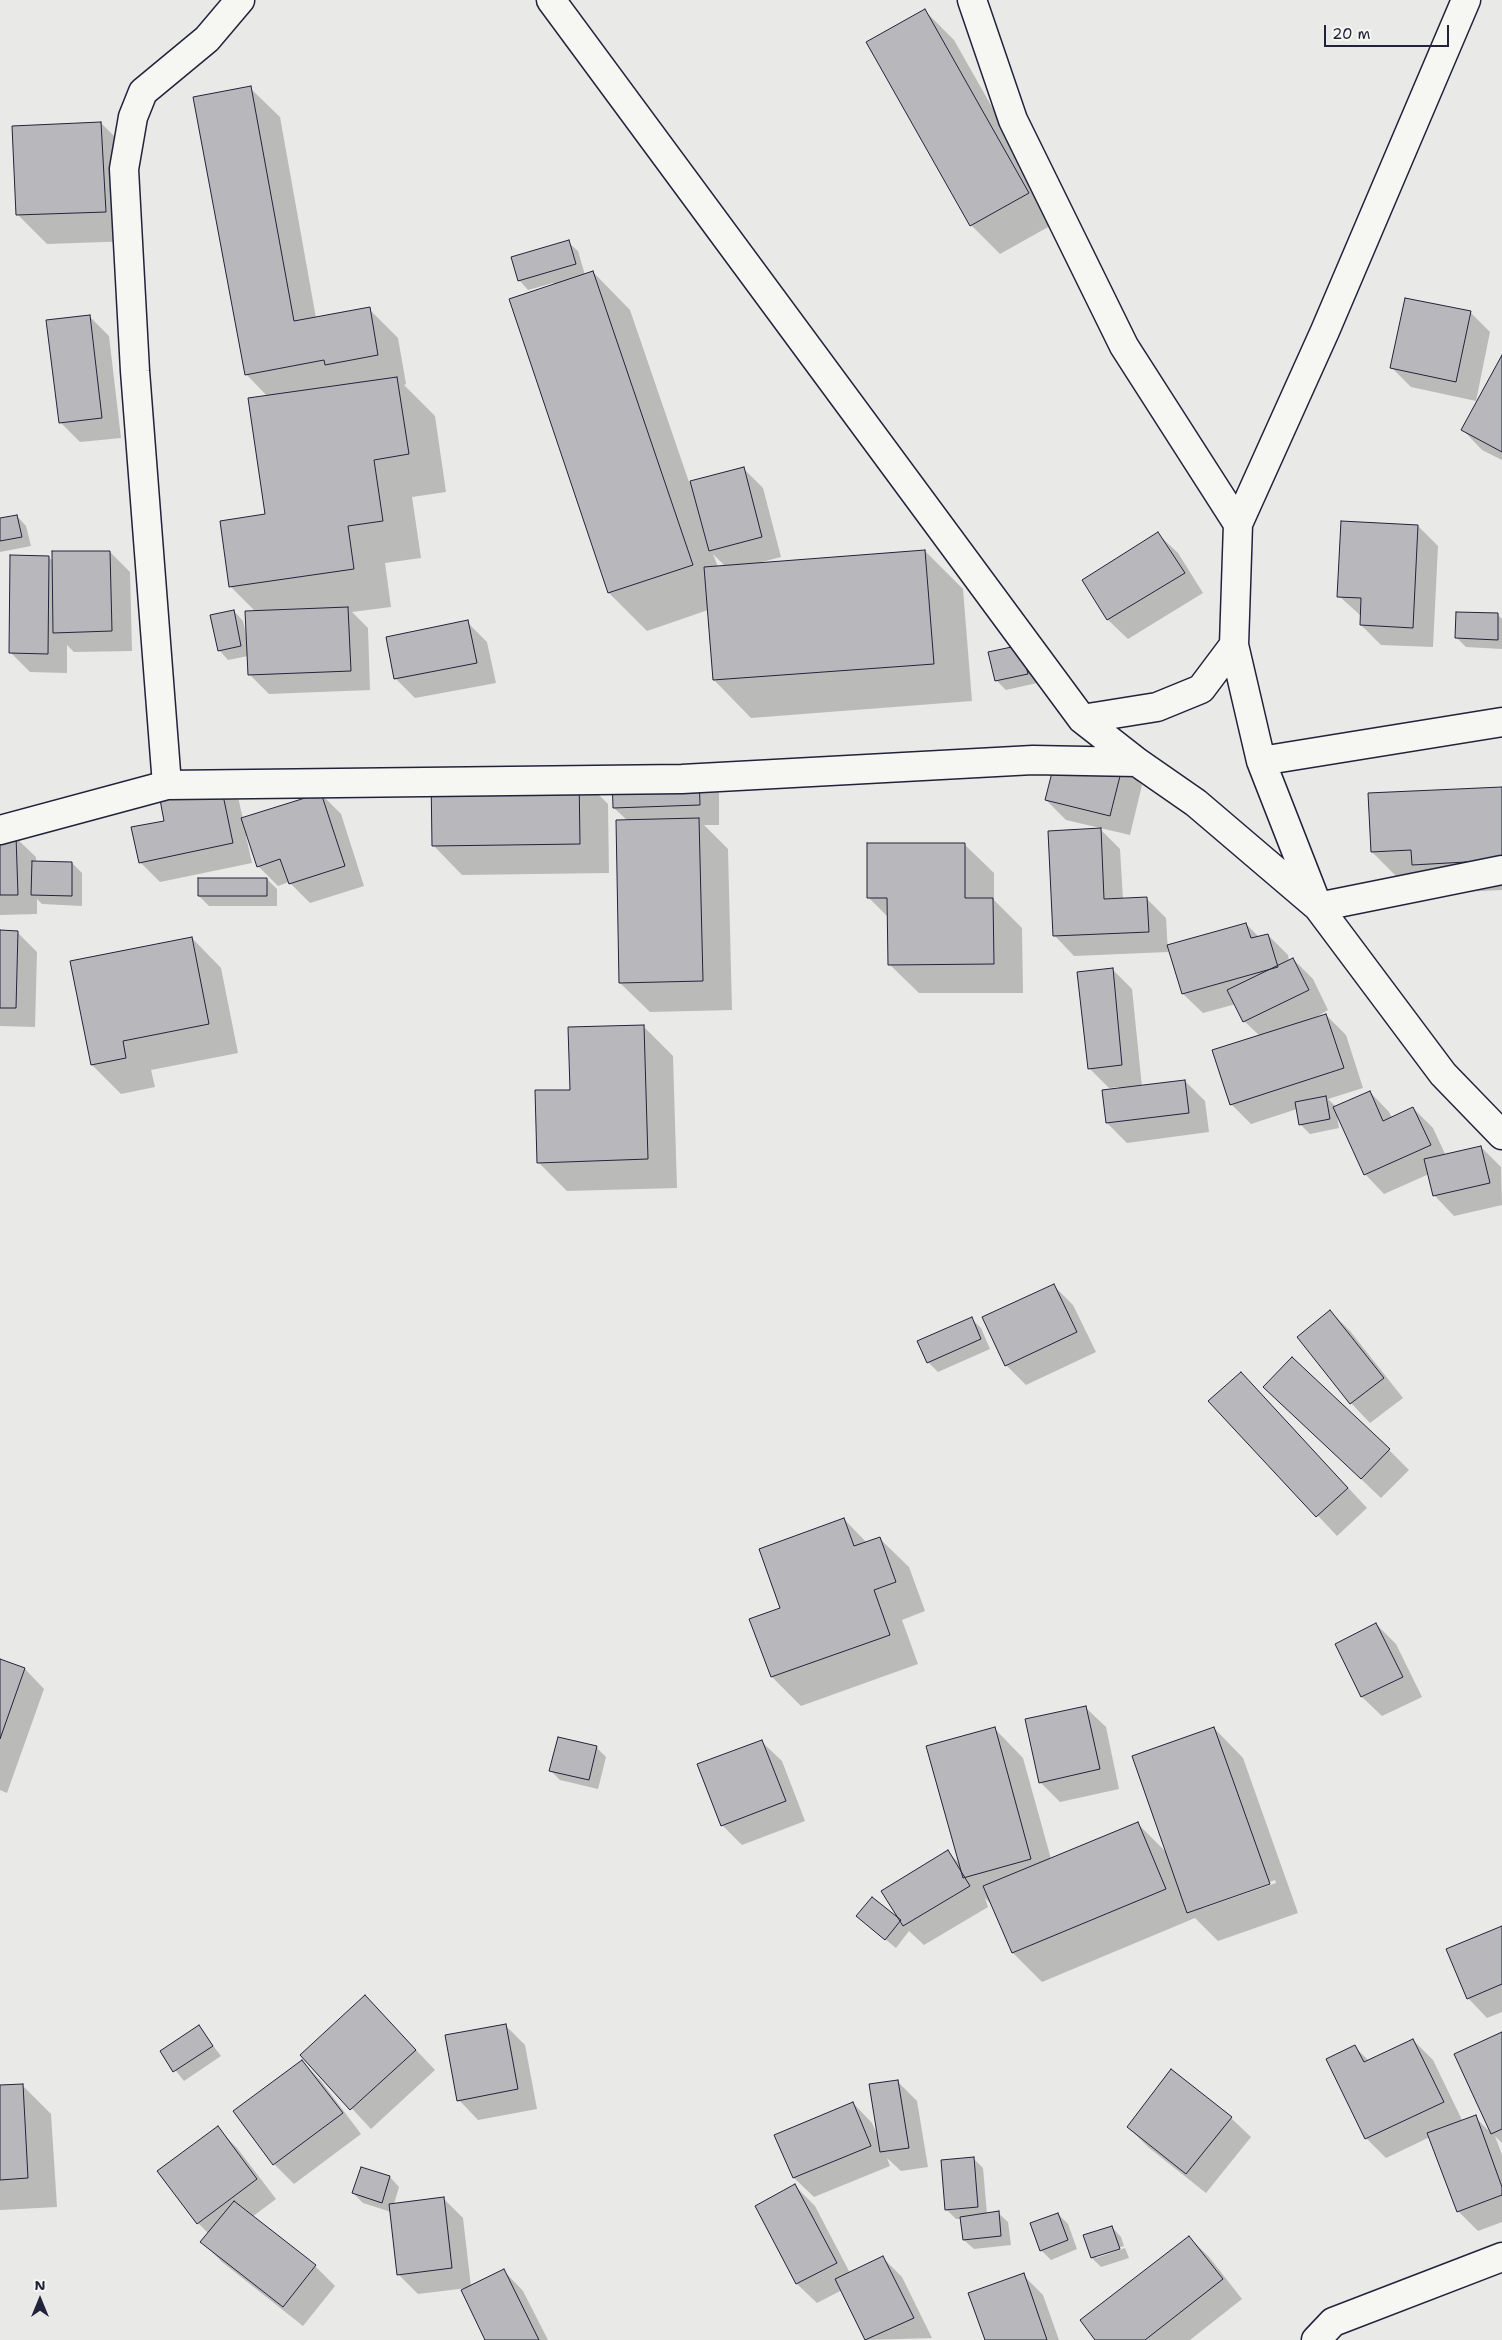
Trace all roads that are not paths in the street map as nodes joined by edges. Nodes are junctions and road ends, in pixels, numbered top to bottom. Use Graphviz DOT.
graph roads {
  1 [pos="240,0"];
  2 [pos="551,0"];
  3 [pos="972,0"];
  4 [pos="1466,0"];
  5 [pos="1238,524"];
  6 [pos="1234,644"];
  7 [pos="1082,719"];
  8 [pos="1502,722"];
  9 [pos="1261,761"];
  10 [pos="1137,762"];
  11 [pos="167,785"];
  12 [pos="0,830"];
  13 [pos="1502,870"];
  14 [pos="1318,907"];
  15 [pos="1502,1135"];
  16 [pos="1502,2257"];
  17 [pos="1316,2340"];
  1 -- 11 [label="street"];
  2 -- 7 [label="street"];
  3 -- 5 [label="street"];
  4 -- 5 [label="street"];
  5 -- 6 [label="street"];
  6 -- 7 [label="street"];
  6 -- 9 [label="street"];
  7 -- 10 [label="street"];
  8 -- 9 [label="street"];
  9 -- 14 [label="street"];
  10 -- 11 [label="street"];
  10 -- 14 [label="street"];
  11 -- 12 [label="street"];
  13 -- 14 [label="street"];
  14 -- 15 [label="street"];
  16 -- 17 [label="street"];
}
